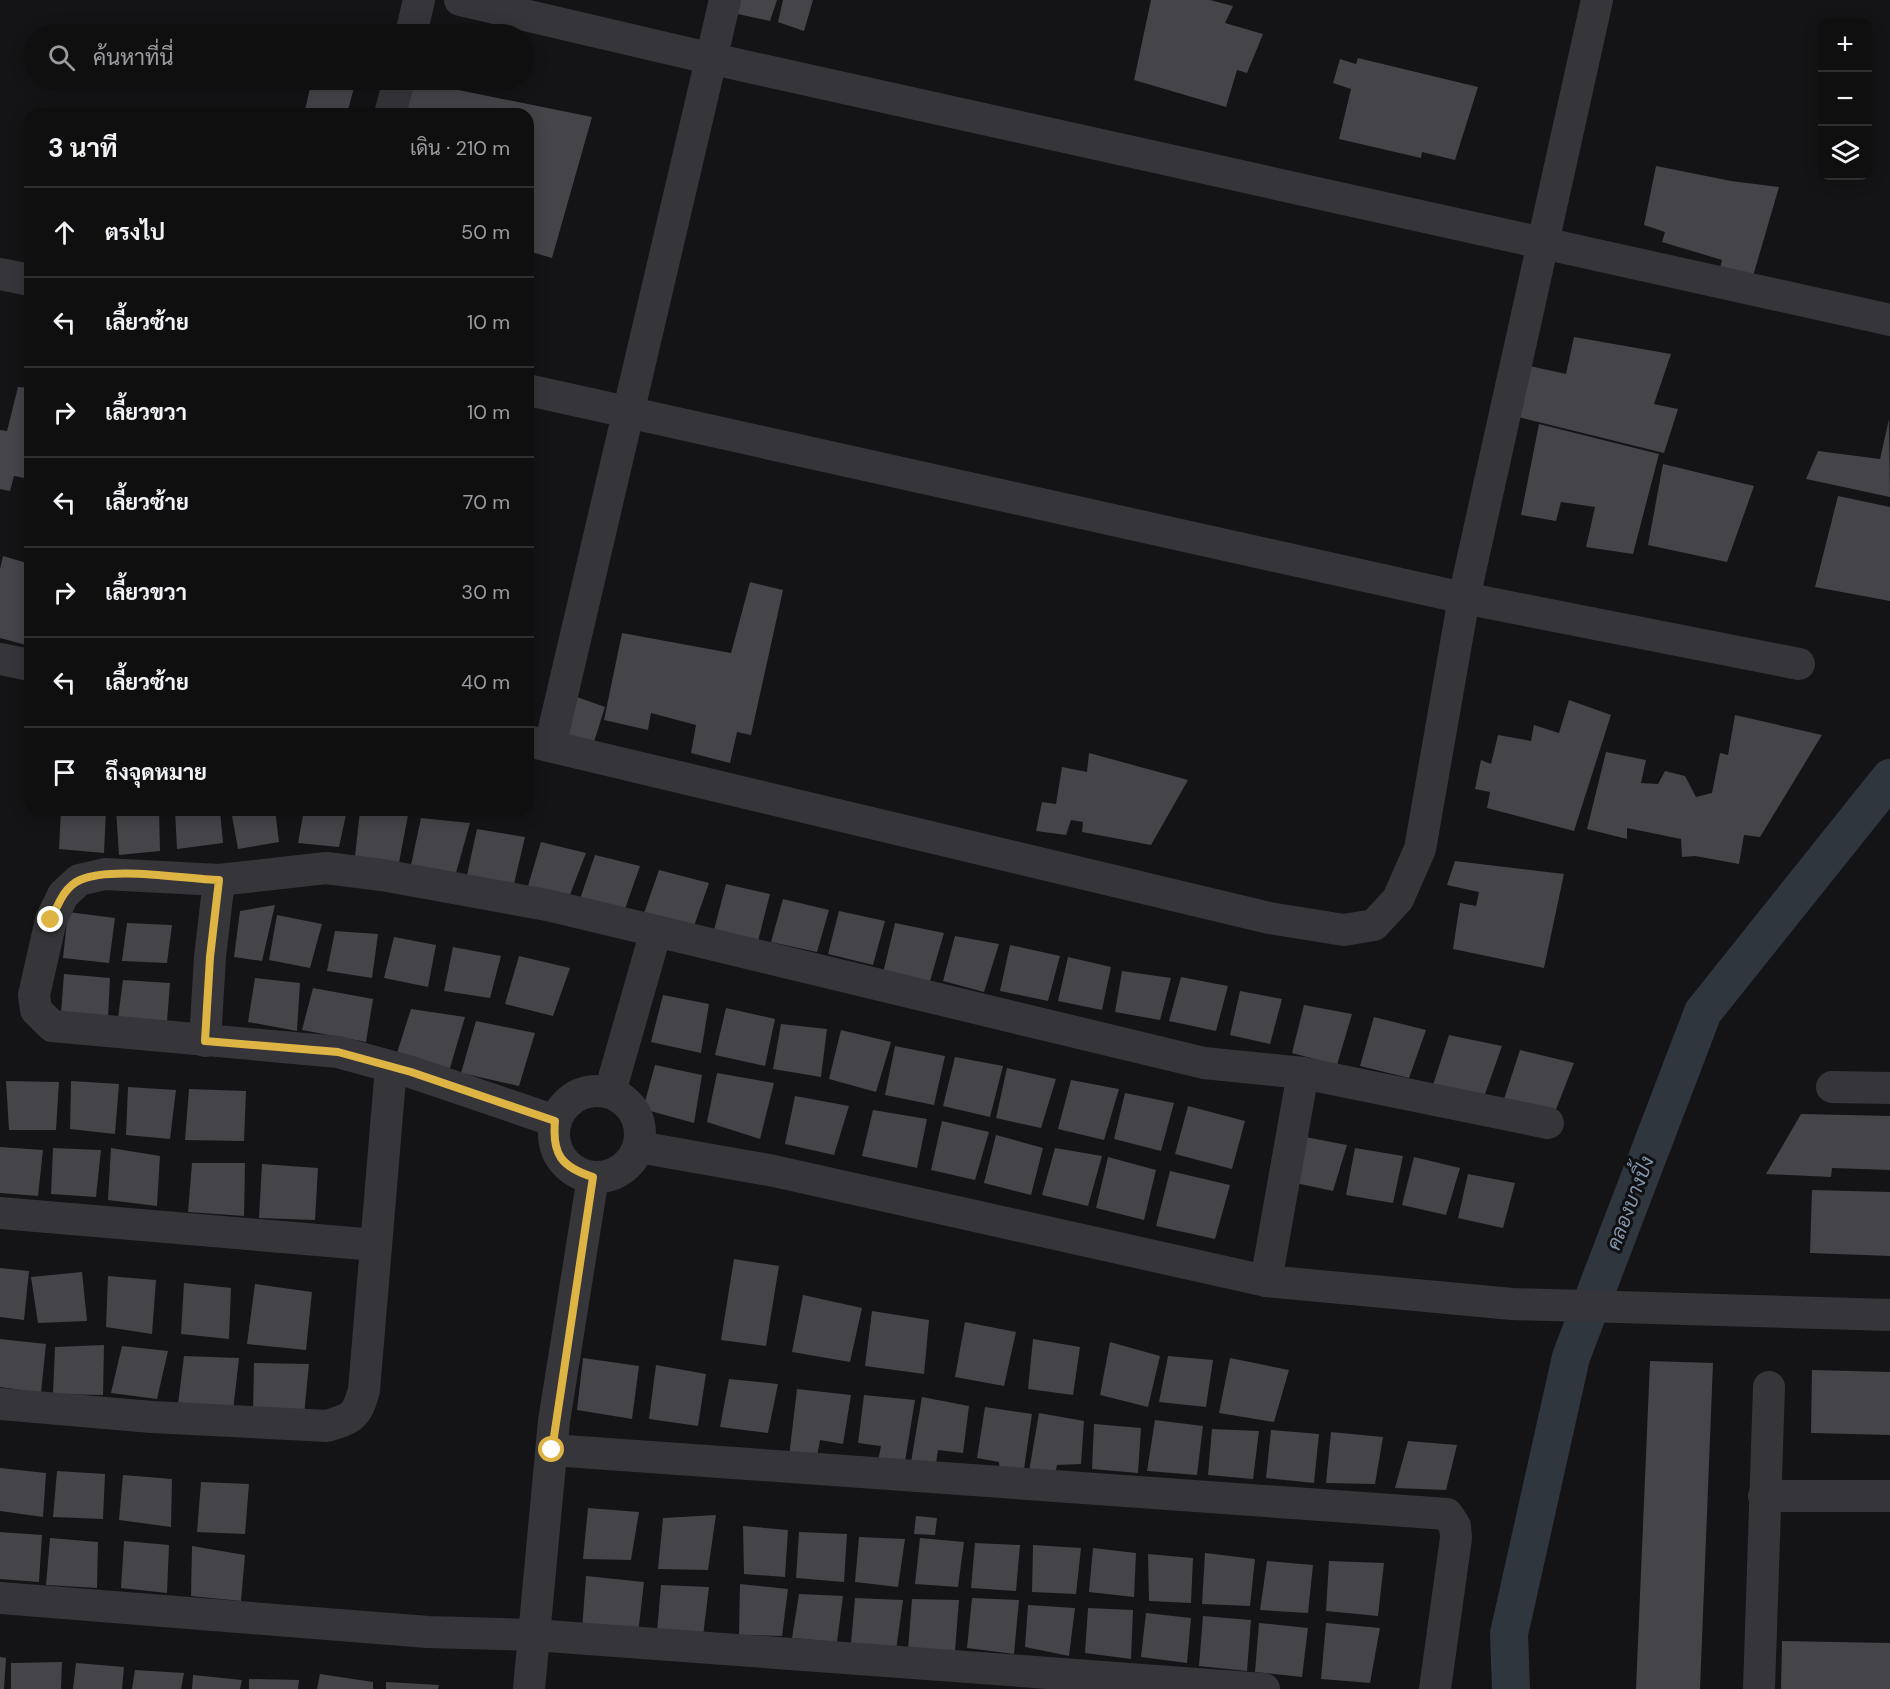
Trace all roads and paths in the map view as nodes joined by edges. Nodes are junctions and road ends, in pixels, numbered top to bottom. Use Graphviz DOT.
graph roads {
  1 [pos="420,0"];
  2 [pos="460,0"];
  3 [pos="725,0"];
  4 [pos="1597,0"];
  5 [pos="414,24"];
  6 [pos="713,59"];
  7 [pos="396,90"];
  8 [pos="392,108"];
  9 [pos="1543,245"];
  10 [pos="1890,320"];
  11 [pos="534,391"];
  12 [pos="628,412"];
  13 [pos="1464,598"];
  14 [pos="0,659"];
  15 [pos="24,664"];
  16 [pos="1799,664"];
  17 [pos="539,743"];
  18 [pos="219,880"];
  19 [pos="656,931"];
  20 [pos="205,1041"];
  21 [pos="391,1067"];
  22 [pos="1303,1073"];
  23 [pos="1832,1087"];
  24 [pos="1890,1088"];
  25 [pos="610,1092"];
  26 [pos="555,1121"];
  27 [pos="1548,1123"];
  28 [pos="639,1147"];
  29 [pos="593,1177"];
  30 [pos="0,1213"];
  31 [pos="376,1245"];
  32 [pos="1266,1281"];
  33 [pos="1890,1314"];
  34 [pos="1769,1387"];
  35 [pos="0,1404"];
  36 [pos="552,1450"];
  37 [pos="1764,1496"];
  38 [pos="1890,1496"];
  39 [pos="0,1598"];
  40 [pos="534,1635"];
  41 [pos="529,1689"];
  42 [pos="1264,1689"];
  43 [pos="1435,1689"];
  44 [pos="1759,1689"];
  1 -- 5 [label="street"];
  2 -- 6 [label="street"];
  3 -- 6 [label="street"];
  4 -- 9 [label="street"];
  6 -- 9 [label="street"];
  6 -- 12 [label="street"];
  7 -- 8 [label="street"];
  9 -- 10 [label="street"];
  9 -- 13 [label="street"];
  11 -- 12 [label="street"];
  12 -- 13 [label="street"];
  12 -- 17 [label="street"];
  13 -- 16 [label="street"];
  13 -- 17 [label="street"];
  14 -- 15 [label="street"];
  18 -- 19 [label="street"];
  18 -- 20 [label="street"];
  18 -- 20 [label="street"];
  19 -- 22 [label="street"];
  19 -- 25 [label="street"];
  20 -- 21 [label="street"];
  21 -- 26 [label="street"];
  21 -- 31 [label="street"];
  22 -- 27 [label="street"];
  22 -- 32 [label="street"];
  23 -- 24 [label="street"];
  25 -- 26 [label="street"];
  25 -- 28 [label="street"];
  26 -- 29 [label="street"];
  28 -- 29 [label="street"];
  28 -- 32 [label="street"];
  29 -- 36 [label="street"];
  30 -- 31 [label="street"];
  31 -- 35 [label="street"];
  32 -- 33 [label="street"];
  34 -- 37 [label="street"];
  36 -- 40 [label="street"];
  36 -- 43 [label="street"];
  37 -- 38 [label="street"];
  37 -- 44 [label="street"];
  39 -- 40 [label="street"];
  40 -- 41 [label="street"];
  40 -- 42 [label="street"];
}
